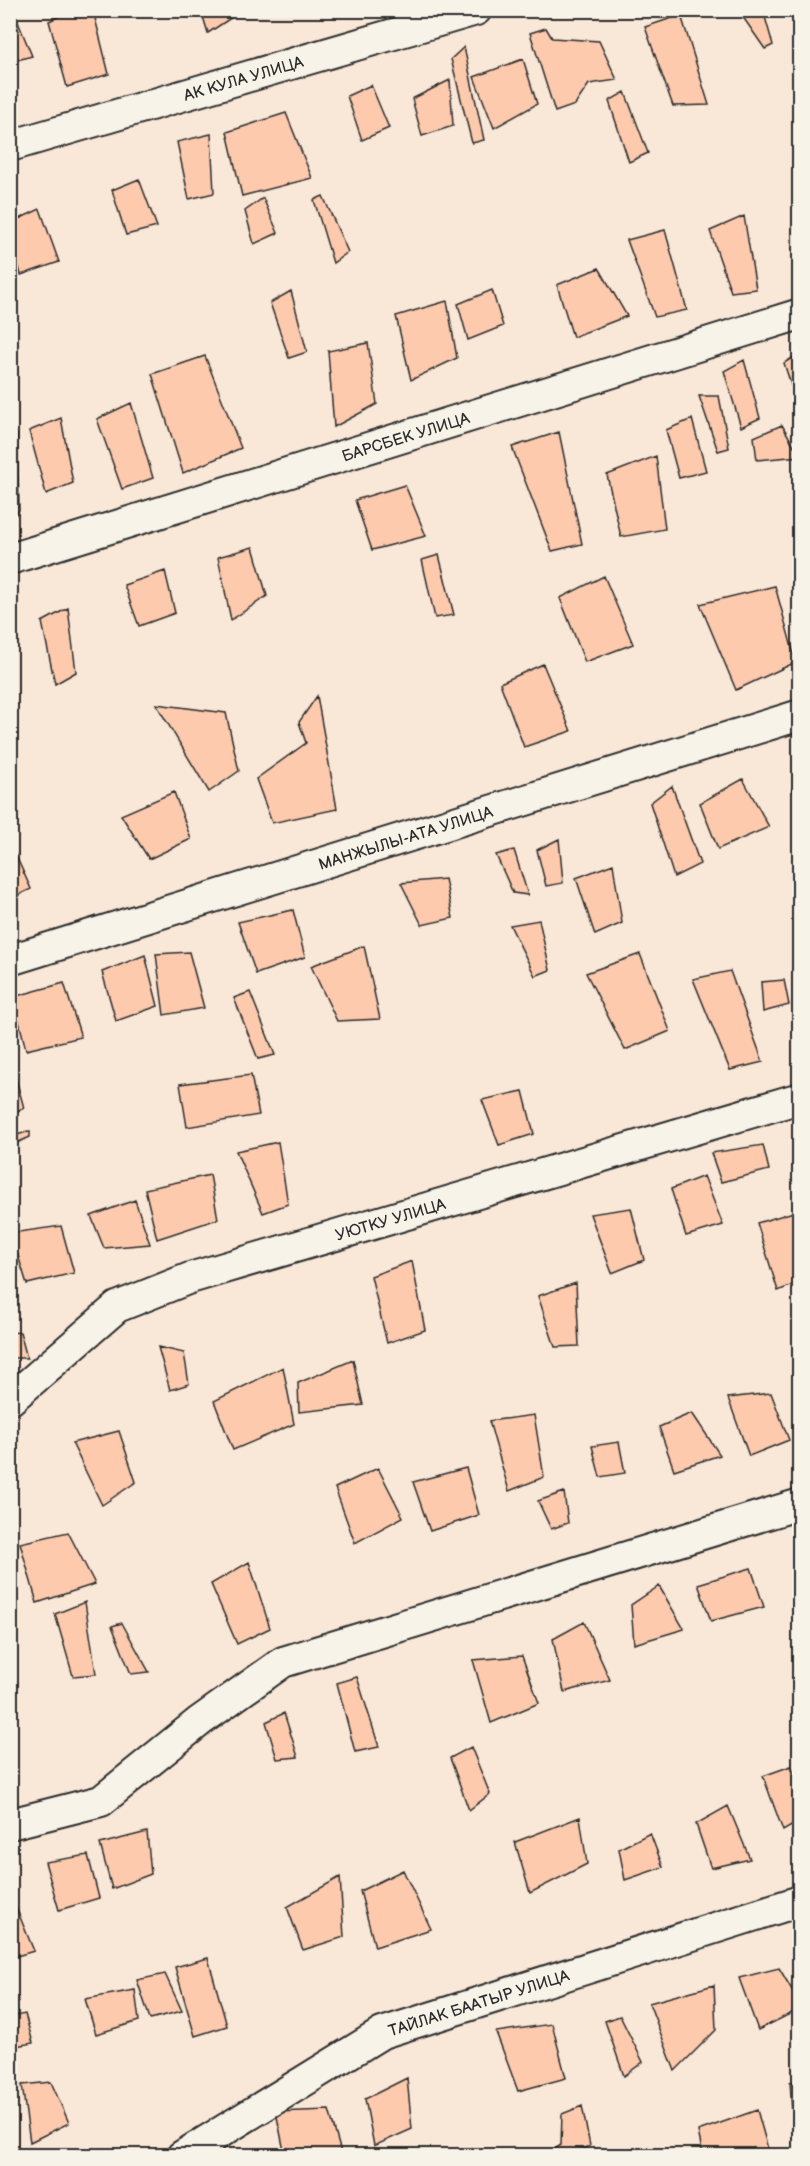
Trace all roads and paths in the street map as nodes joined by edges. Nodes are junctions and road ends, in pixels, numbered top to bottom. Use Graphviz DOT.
graph roads {
  1 [pos="476,10"];
  2 [pos="10,146"];
  3 [pos="800,314"];
  4 [pos="10,559"];
  5 [pos="800,716"];
  6 [pos="10,960"];
  7 [pos="800,1098"];
  8 [pos="10,1400"];
  9 [pos="800,1504"];
  10 [pos="10,1824"];
  11 [pos="800,1901"];
  12 [pos="182,2156"];
  1 -- 2 [label="street, АК КУЛА УЛИЦА"];
  3 -- 4 [label="street, БАРСБЕК УЛИЦА"];
  5 -- 6 [label="street, МАНЖЫЛЫ-АТА УЛИЦА"];
  7 -- 8 [label="street, УЮТКУ УЛИЦА"];
  9 -- 10 [label="street"];
  11 -- 12 [label="street, ТАЙЛАК БААТЫР УЛИЦА"];
}
